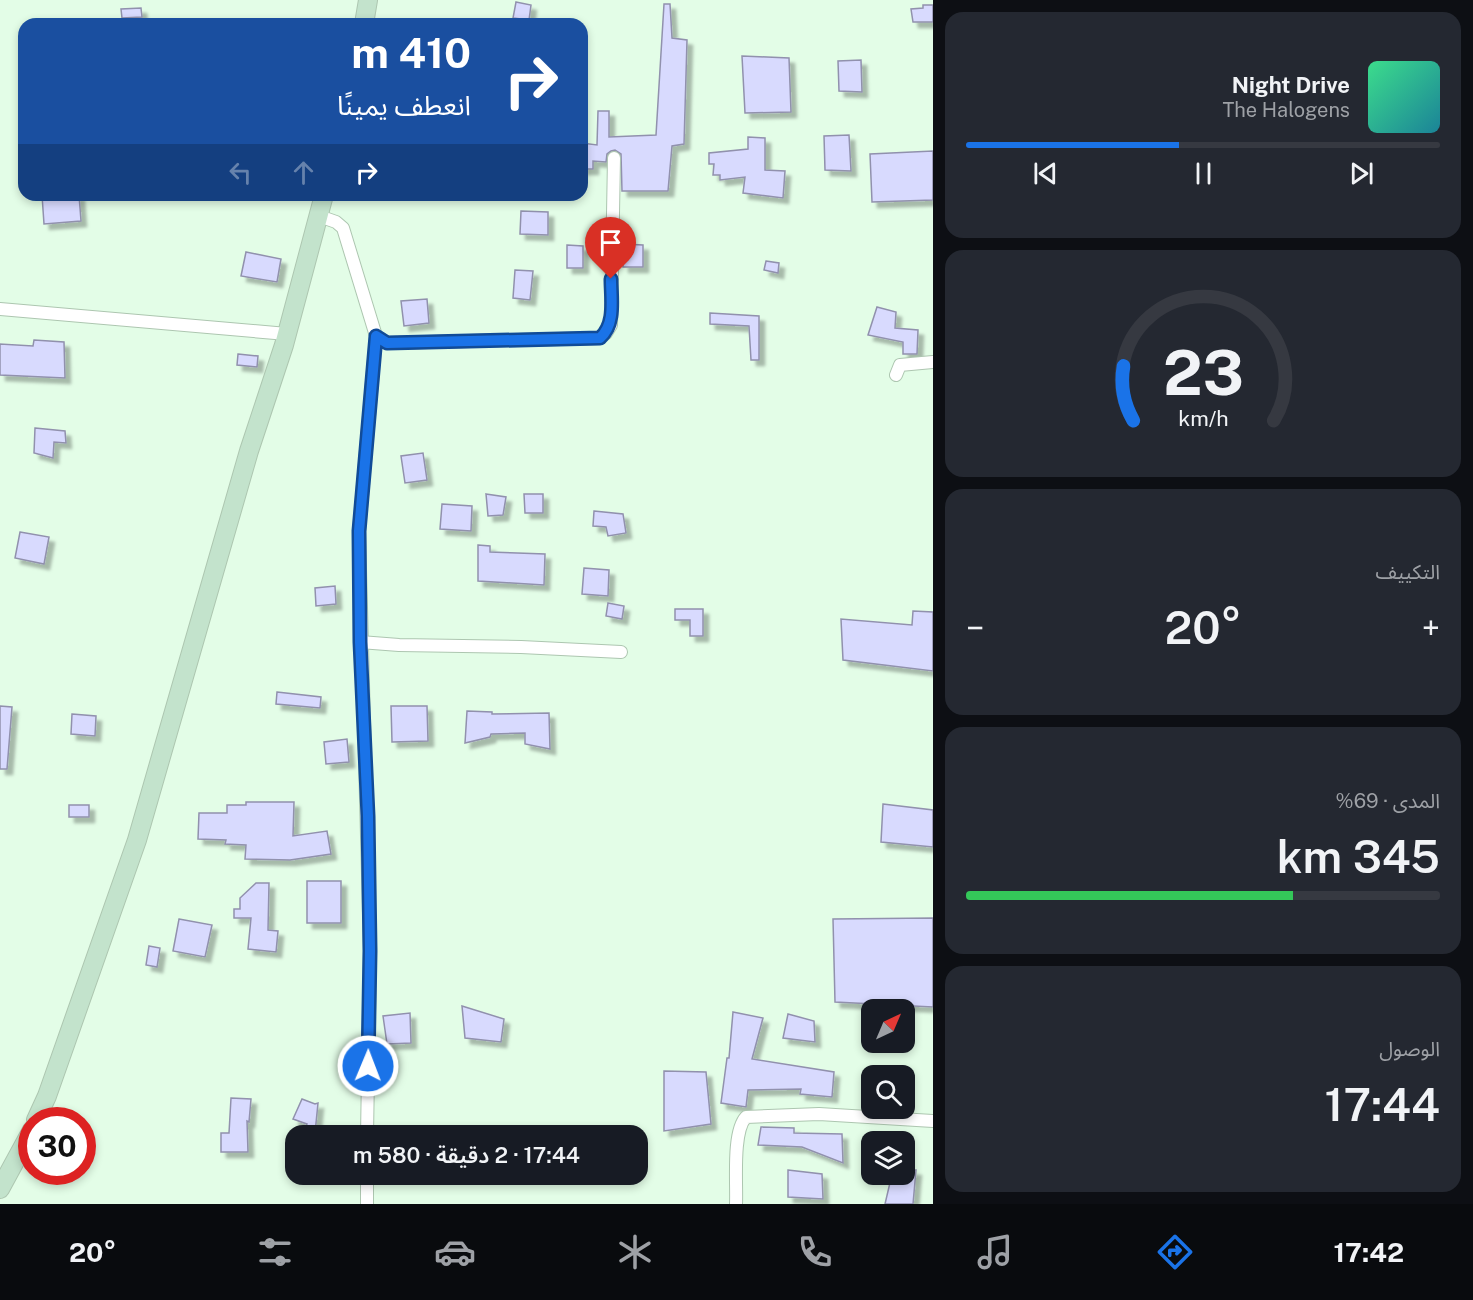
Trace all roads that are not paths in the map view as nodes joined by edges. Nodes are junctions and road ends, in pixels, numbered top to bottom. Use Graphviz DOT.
graph roads {
  1 [pos="368,0"];
  2 [pos="365,18"];
  3 [pos="615,158"];
  4 [pos="323,201"];
  5 [pos="319,216"];
  6 [pos="0,309"];
  7 [pos="287,334"];
  8 [pos="376,336"];
  9 [pos="933,362"];
  10 [pos="896,375"];
  11 [pos="360,642"];
  12 [pos="621,652"];
  13 [pos="41,1107"];
  14 [pos="933,1121"];
  15 [pos="368,1125"];
  16 [pos="18,1155"];
  17 [pos="367,1185"];
  18 [pos="1,1186"];
  19 [pos="367,1204"];
  20 [pos="736,1204"];
  1 -- 2 [label="street"];
  3 -- 8 [label="street"];
  4 -- 5 [label="street"];
  5 -- 7 [label="street"];
  5 -- 8 [label="street"];
  6 -- 7 [label="street"];
  7 -- 13 [label="street"];
  8 -- 11 [label="street"];
  9 -- 10 [label="street"];
  11 -- 12 [label="street"];
  11 -- 15 [label="street"];
  14 -- 20 [label="street"];
  16 -- 18 [label="street"];
  17 -- 19 [label="street"];
}
